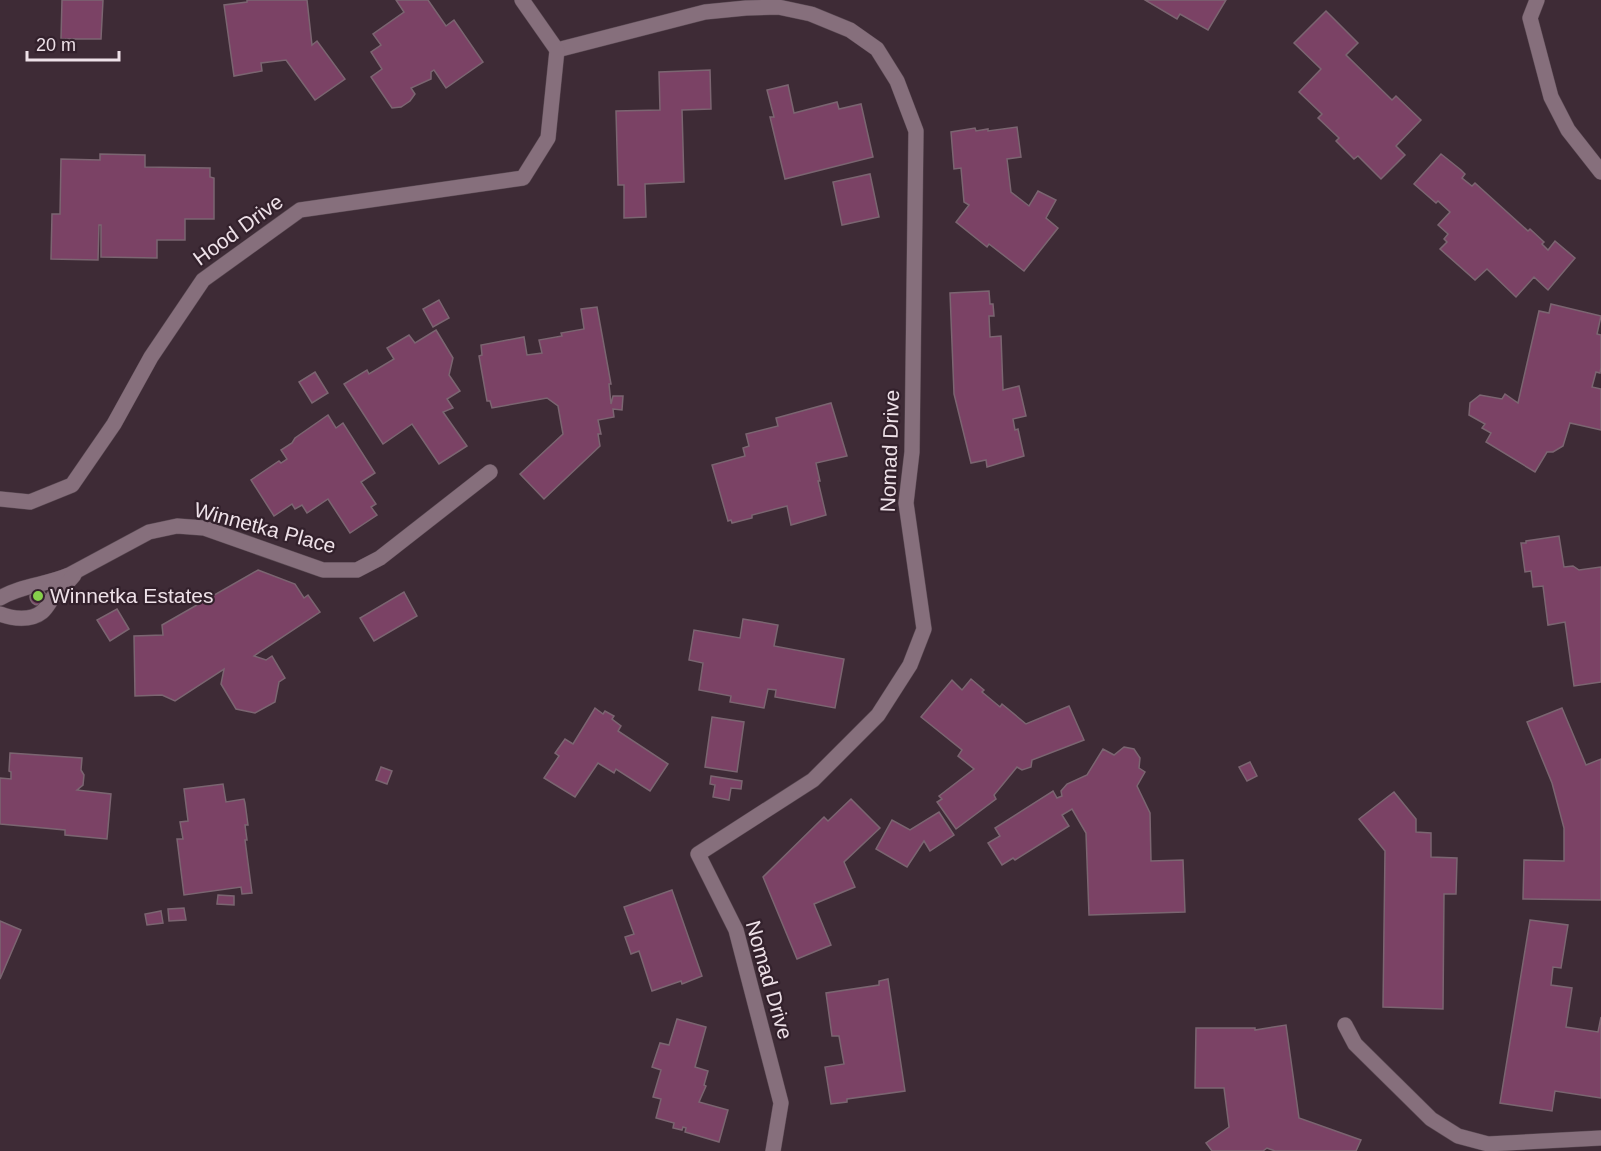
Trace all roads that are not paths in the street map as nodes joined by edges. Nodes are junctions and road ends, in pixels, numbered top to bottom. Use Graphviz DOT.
graph roads {
  1 [pos="522,0"];
  2 [pos="1538,0"];
  3 [pos="557,50"];
  4 [pos="1601,171"];
  5 [pos="490,472"];
  6 [pos="0,499"];
  7 [pos="78,571"];
  8 [pos="0,598"];
  9 [pos="0,614"];
  10 [pos="1345,1025"];
  11 [pos="1601,1138"];
  12 [pos="773,1151"];
  1 -- 3 [label="street"];
  2 -- 4 [label="street"];
  3 -- 6 [label="street, Hood Drive"];
  3 -- 12 [label="street, Nomad Drive"];
  5 -- 7 [label="street, Winnetka Place"];
  7 -- 8 [label="street, Winnetka Place"];
  7 -- 9 [label="street, Winnetka Place"];
  10 -- 11 [label="street"];
}
